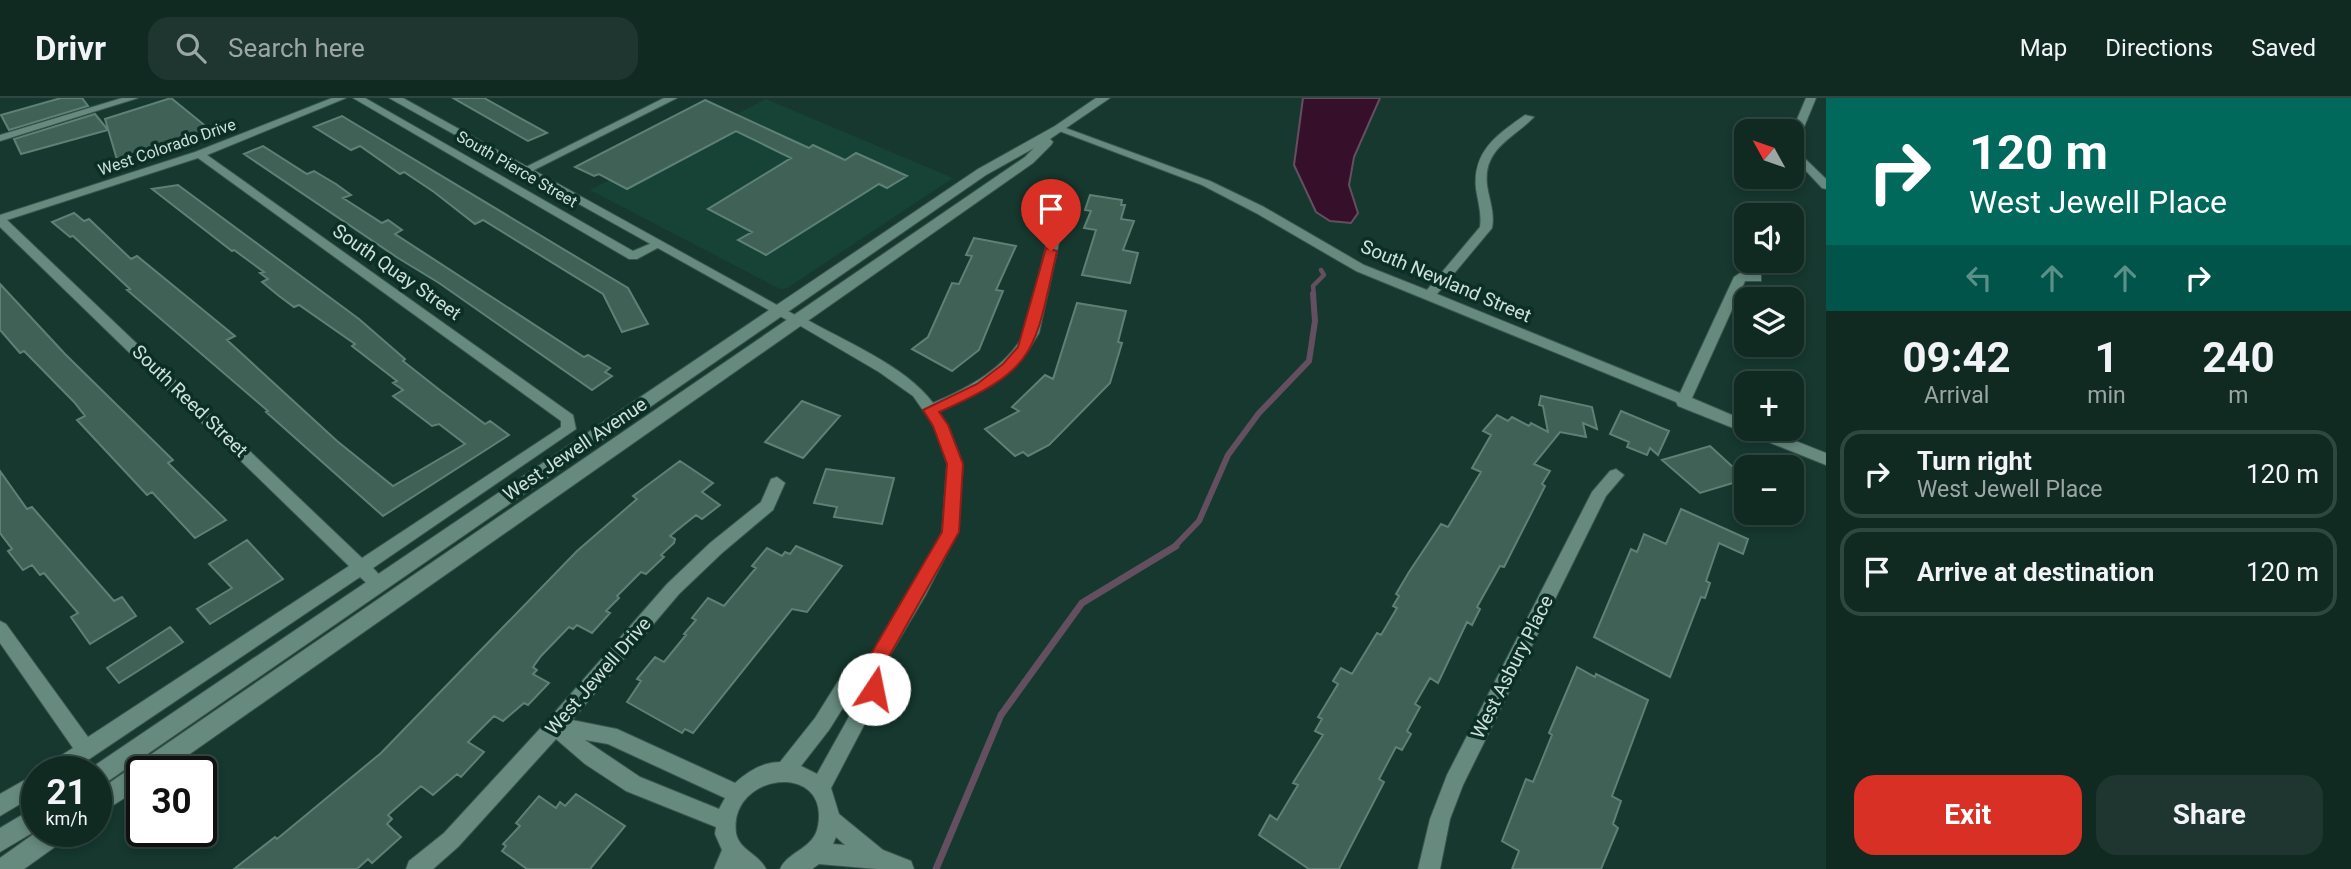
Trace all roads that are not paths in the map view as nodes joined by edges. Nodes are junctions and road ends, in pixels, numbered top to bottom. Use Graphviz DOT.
graph roads {
  1 [pos="133,98"];
  2 [pos="341,98"];
  3 [pos="358,98"];
  4 [pos="395,98"];
  5 [pos="1104,98"];
  6 [pos="1811,98"];
  7 [pos="663,99"];
  8 [pos="1529,117"];
  9 [pos="1802,119"];
  10 [pos="1059,129"];
  11 [pos="0,138"];
  12 [pos="199,155"];
  13 [pos="1804,163"];
  14 [pos="526,170"];
  15 [pos="1826,186"];
  16 [pos="1046,214"];
  17 [pos="0,219"];
  18 [pos="659,244"];
  19 [pos="1756,278"];
  20 [pos="1429,296"];
  21 [pos="778,310"];
  22 [pos="799,321"];
  23 [pos="1683,402"];
  24 [pos="930,410"];
  25 [pos="1734,422"];
  26 [pos="570,424"];
  27 [pos="1781,441"];
  28 [pos="1826,459"];
  29 [pos="1616,475"];
  30 [pos="777,483"];
  31 [pos="362,565"];
  32 [pos="379,584"];
  33 [pos="0,629"];
  34 [pos="874,666"];
  35 [pos="555,726"];
  36 [pos="86,750"];
  37 [pos="77,756"];
  38 [pos="168,756"];
  39 [pos="112,765"];
  40 [pos="785,771"];
  41 [pos="820,788"];
  42 [pos="21,792"];
  43 [pos="737,794"];
  44 [pos="0,806"];
  45 [pos="830,819"];
  46 [pos="725,821"];
  47 [pos="21,827"];
  48 [pos="0,841"];
  49 [pos="35,847"];
  50 [pos="815,853"];
  51 [pos="729,861"];
  52 [pos="890,864"];
  53 [pos="4,869"];
  54 [pos="417,869"];
  55 [pos="755,869"];
  56 [pos="791,869"];
  57 [pos="1429,869"];
  1 -- 11 [label="street"];
  2 -- 12 [label="street, West Colorado Drive"];
  3 -- 18 [label="street, South Pierce Street"];
  4 -- 14 [label="main road, South Pierce Street"];
  5 -- 10 [label="main road, West Jewell Avenue"];
  6 -- 9 [label="street"];
  7 -- 14 [label="street"];
  8 -- 20 [label="street"];
  10 -- 20 [label="street, South Newland Street"];
  10 -- 21 [label="main road, West Jewell Avenue"];
  10 -- 22 [label="main road, West Jewell Avenue"];
  12 -- 17 [label="street, West Colorado Drive"];
  12 -- 26 [label="street, South Quay Street"];
  13 -- 15 [label="street"];
  14 -- 18 [label="main road, South Pierce Street"];
  16 -- 24 [label="street"];
  17 -- 31 [label="street, South Reed Street"];
  18 -- 21 [label="main road, South Pierce Street"];
  19 -- 23 [label="street"];
  20 -- 23 [label="street, South Newland Street"];
  21 -- 22 [label="main road, South Pierce Street"];
  21 -- 32 [label="main road, West Jewell Avenue"];
  22 -- 24 [label="street, South Pierce Street"];
  22 -- 38 [label="main road, West Jewell Avenue"];
  23 -- 25 [label="street, South Newland Street"];
  24 -- 34 [label="street, South Pierce Street"];
  26 -- 31 [label="street, West Jewell Avenue"];
  27 -- 28 [label="street, South Newland Street"];
  29 -- 57 [label="street, West Asbury Place"];
  30 -- 35 [label="street, West Jewell Drive"];
  31 -- 32 [label="street, South Reed Street"];
  31 -- 36 [label="street, West Jewell Avenue"];
  32 -- 39 [label="main road, West Jewell Avenue"];
  33 -- 36 [label="street"];
  34 -- 40 [label="street"];
  34 -- 41 [label="street"];
  35 -- 43 [label="street"];
  35 -- 46 [label="street"];
  35 -- 54 [label="street, West Jewell Drive"];
  36 -- 37 [label="street, West Jewell Avenue"];
  40 -- 41 [label="street"];
  40 -- 43 [label="street"];
  41 -- 45 [label="street"];
  42 -- 44 [label="street"];
  43 -- 46 [label="street"];
  45 -- 50 [label="street"];
  45 -- 52 [label="street"];
  46 -- 51 [label="street"];
  47 -- 48 [label="main road"];
  49 -- 53 [label="main road"];
  50 -- 52 [label="street"];
  50 -- 56 [label="street"];
  51 -- 55 [label="street"];
}
